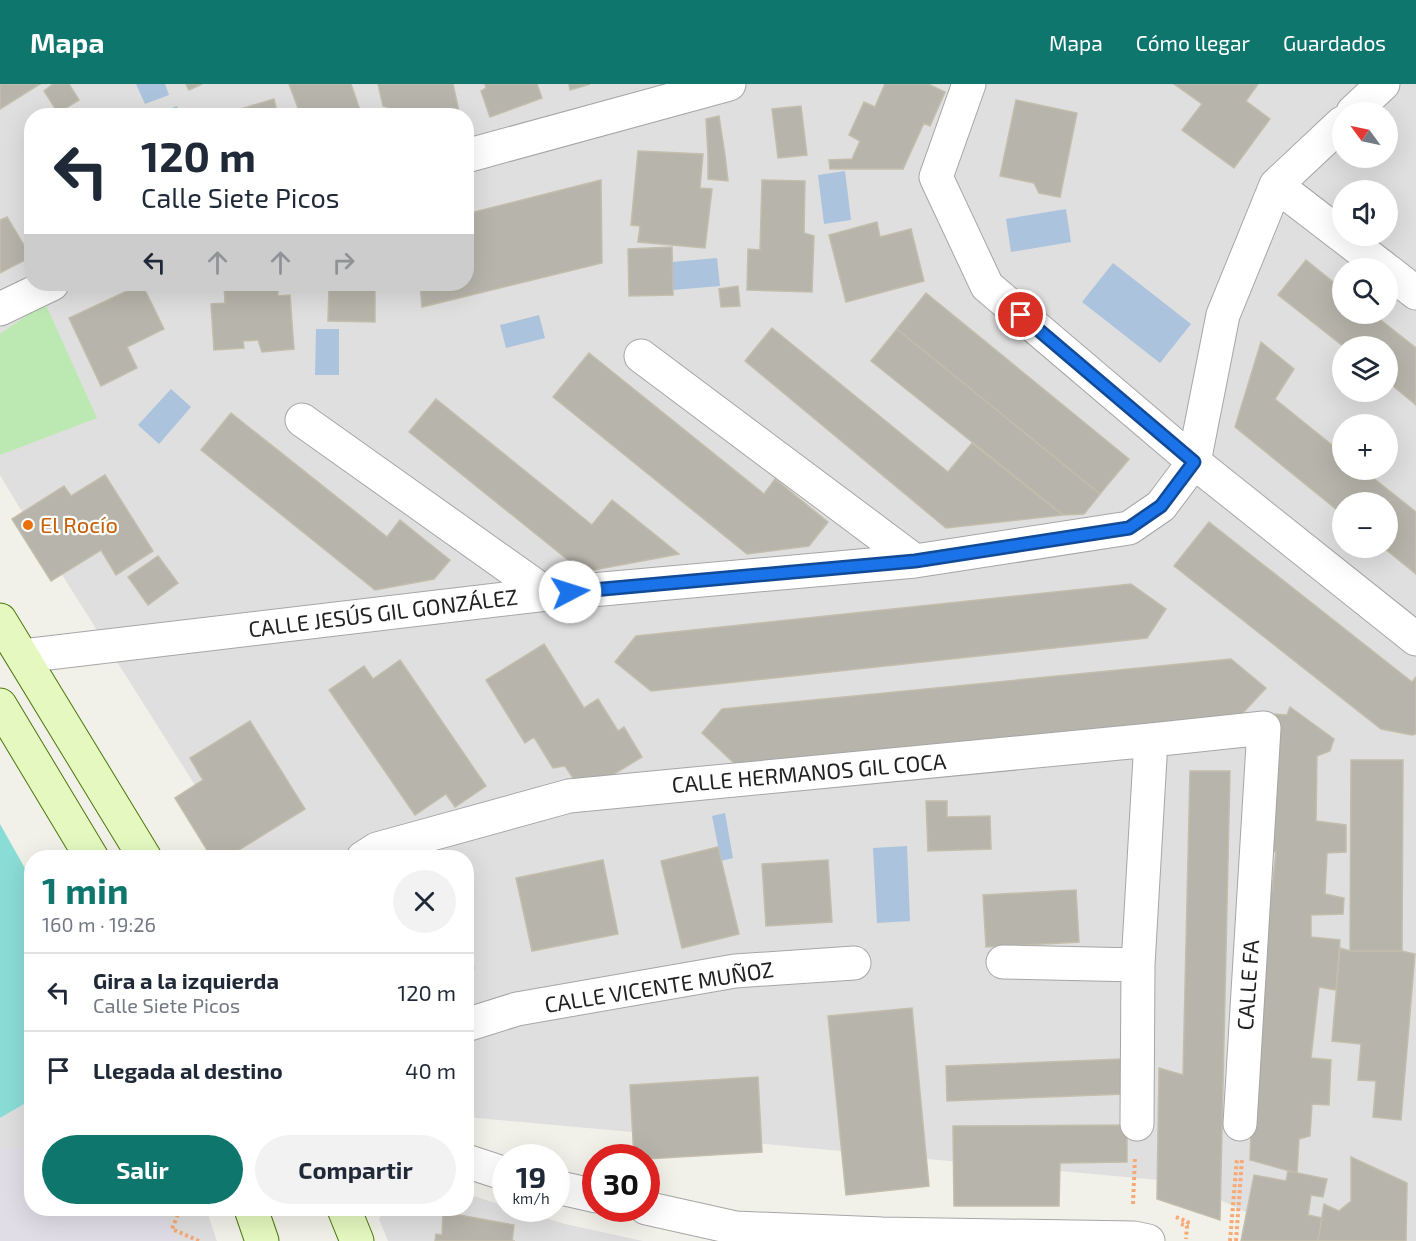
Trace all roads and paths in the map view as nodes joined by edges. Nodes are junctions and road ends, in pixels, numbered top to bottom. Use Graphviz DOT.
graph roads {
  1 [pos="729,84"];
  2 [pos="969,84"];
  3 [pos="1383,84"];
  4 [pos="1364,102"];
  5 [pos="1332,132"];
  6 [pos="474,154"];
  7 [pos="1276,185"];
  8 [pos="1370,258"];
  9 [pos="1398,279"];
  10 [pos="37,291"];
  11 [pos="1416,293"];
  12 [pos="0,309"];
  13 [pos="641,356"];
  14 [pos="302,420"];
  15 [pos="1194,462"];
  16 [pos="915,561"];
  17 [pos="547,594"];
  18 [pos="0,620"];
  19 [pos="1416,639"];
  20 [pos="23,656"];
  21 [pos="0,705"];
  22 [pos="1264,728"];
  23 [pos="1151,740"];
  24 [pos="87,850"];
  25 [pos="140,850"];
  26 [pos="375,850"];
  27 [pos="1003,962"];
  28 [pos="854,963"];
  29 [pos="1138,965"];
  30 [pos="474,1023"];
  31 [pos="1137,1124"];
  32 [pos="1240,1124"];
  33 [pos="474,1164"];
  34 [pos="492,1169"];
  35 [pos="1132,1204"];
  36 [pos="660,1211"];
  37 [pos="177,1216"];
  38 [pos="254,1216"];
  39 [pos="347,1216"];
  40 [pos="1176,1222"];
  41 [pos="199,1241"];
  42 [pos="261,1241"];
  43 [pos="357,1241"];
  44 [pos="1148,1241"];
  45 [pos="1186,1241"];
  46 [pos="1230,1241"];
  47 [pos="1236,1241"];
  1 -- 6 [label="street"];
  2 -- 15 [label="street"];
  3 -- 4 [label="street"];
  5 -- 7 [label="street, CALLE JESÚS GIL GONZÁLEZ"];
  7 -- 8 [label="street"];
  7 -- 15 [label="street, CALLE JESÚS GIL GONZÁLEZ"];
  9 -- 11 [label="street"];
  10 -- 12 [label="street"];
  13 -- 16 [label="street"];
  14 -- 17 [label="street"];
  15 -- 16 [label="street, CALLE JESÚS GIL GONZÁLEZ"];
  15 -- 19 [label="street"];
  16 -- 17 [label="street, CALLE JESÚS GIL GONZÁLEZ"];
  17 -- 20 [label="street, CALLE JESÚS GIL GONZÁLEZ"];
  18 -- 20 [label="main road"];
  20 -- 25 [label="main road"];
  21 -- 24 [label="main road"];
  22 -- 23 [label="street, CALLE HERMANOS GIL COCA"];
  22 -- 32 [label="street, CALLE FA"];
  23 -- 26 [label="street, CALLE HERMANOS GIL COCA"];
  23 -- 29 [label="street"];
  27 -- 29 [label="street"];
  28 -- 30 [label="street, CALLE VICENTE MUÑOZ"];
  29 -- 31 [label="street"];
  31 -- 35 [label="path"];
  32 -- 46 [label="path"];
  32 -- 47 [label="path"];
  33 -- 34 [label="street"];
  36 -- 44 [label="street"];
  37 -- 41 [label="path"];
  38 -- 42 [label="main road"];
  39 -- 43 [label="main road"];
  40 -- 45 [label="path"];
}
